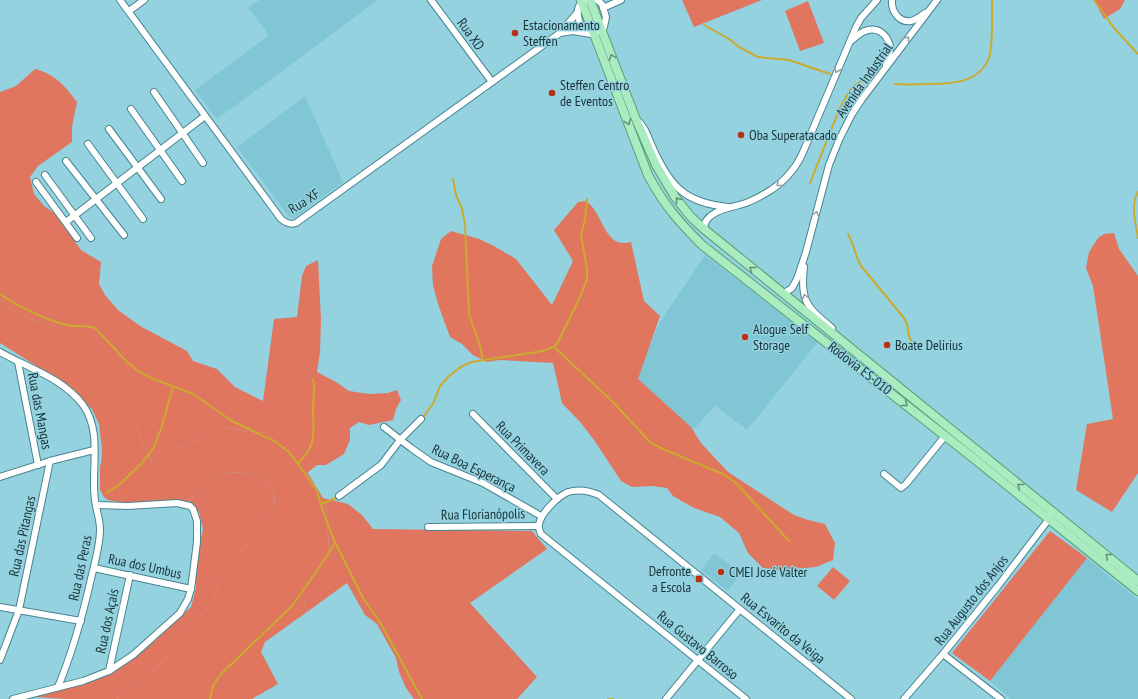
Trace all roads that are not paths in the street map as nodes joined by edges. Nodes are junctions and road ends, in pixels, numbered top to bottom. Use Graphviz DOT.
graph roads {
  1 [pos="120,0"];
  2 [pos="144,0"];
  3 [pos="431,0"];
  4 [pos="597,0"];
  5 [pos="621,0"];
  6 [pos="877,0"];
  7 [pos="892,0"];
  8 [pos="937,0"];
  9 [pos="585,1"];
  10 [pos="603,8"];
  11 [pos="129,11"];
  12 [pos="928,11"];
  13 [pos="577,13"];
  14 [pos="585,32"];
  15 [pos="598,32"];
  16 [pos="560,33"];
  17 [pos="847,45"];
  18 [pos="885,68"];
  19 [pos="492,82"];
  20 [pos="154,92"];
  21 [pos="131,109"];
  22 [pos="205,116"];
  23 [pos="635,117"];
  24 [pos="109,129"];
  25 [pos="182,134"];
  26 [pos="88,144"];
  27 [pos="161,151"];
  28 [pos="66,162"];
  29 [pos="203,163"];
  30 [pos="138,168"];
  31 [pos="45,175"];
  32 [pos="182,180"];
  33 [pos="36,182"];
  34 [pos="117,184"];
  35 [pos="161,199"];
  36 [pos="96,200"];
  37 [pos="730,207"];
  38 [pos="74,216"];
  39 [pos="143,219"];
  40 [pos="66,222"];
  41 [pos="704,229"];
  42 [pos="124,235"];
  43 [pos="77,238"];
  44 [pos="91,238"];
  45 [pos="702,245"];
  46 [pos="806,252"];
  47 [pos="764,293"];
  48 [pos="783,294"];
  49 [pos="847,347"];
  50 [pos="0,352"];
  51 [pos="18,362"];
  52 [pos="473,414"];
  53 [pos="421,419"];
  54 [pos="384,427"];
  55 [pos="945,436"];
  56 [pos="400,440"];
  57 [pos="94,450"];
  58 [pos="50,462"];
  59 [pos="38,465"];
  60 [pos="884,474"];
  61 [pos="0,477"];
  62 [pos="339,496"];
  63 [pos="557,499"];
  64 [pos="96,505"];
  65 [pos="1050,515"];
  66 [pos="541,516"];
  67 [pos="538,526"];
  68 [pos="428,527"];
  69 [pos="94,568"];
  70 [pos="130,575"];
  71 [pos="1138,581"];
  72 [pos="191,589"];
  73 [pos="1138,592"];
  74 [pos="0,607"];
  75 [pos="740,609"];
  76 [pos="19,610"];
  77 [pos="81,621"];
  78 [pos="943,654"];
  79 [pos="0,660"];
  80 [pos="698,660"];
  81 [pos="109,671"];
  82 [pos="58,687"];
  83 [pos="906,697"];
  84 [pos="13,699"];
  85 [pos="666,699"];
  86 [pos="746,699"];
  87 [pos="851,699"];
  88 [pos="914,699"];
  89 [pos="1001,699"];
  1 -- 11 [label="street, Rua XF"];
  2 -- 11 [label="street"];
  3 -- 19 [label="street, Rua XD"];
  4 -- 10 [label="street"];
  5 -- 10 [label="street"];
  6 -- 17 [label="street, Avenida Industrial"];
  7 -- 12 [label="street"];
  8 -- 12 [label="street, Avenida Industrial"];
  9 -- 13 [label="street, Rua XF"];
  9 -- 15 [label="main road, Rodovia ES-010"];
  10 -- 15 [label="street"];
  11 -- 22 [label="street, Rua XF"];
  18 -- 12 [label="street, Avenida Industrial, one-way"];
  13 -- 14 [label="street"];
  13 -- 16 [label="street, Rua XF"];
  14 -- 15 [label="street"];
  14 -- 16 [label="street"];
  23 -- 15 [label="main road, Rodovia ES-010, one-way"];
  15 -- 45 [label="main road, Rodovia ES-010, one-way"];
  16 -- 19 [label="street, Rua XF"];
  17 -- 18 [label="street"];
  17 -- 37 [label="street, Avenida Industrial, one-way"];
  46 -- 18 [label="street, Avenida Industrial, one-way"];
  19 -- 22 [label="street, Rua XF"];
  20 -- 25 [label="street"];
  21 -- 27 [label="street"];
  22 -- 25 [label="street"];
  23 -- 37 [label="street, Avenida Industrial"];
  41 -- 23 [label="main road, Rodovia ES-010, one-way"];
  24 -- 30 [label="street"];
  25 -- 27 [label="street"];
  25 -- 29 [label="street"];
  26 -- 34 [label="street"];
  27 -- 30 [label="street"];
  27 -- 32 [label="street"];
  28 -- 36 [label="street"];
  30 -- 34 [label="street"];
  30 -- 35 [label="street"];
  31 -- 38 [label="street"];
  33 -- 40 [label="street"];
  34 -- 36 [label="street"];
  34 -- 39 [label="street"];
  36 -- 38 [label="street"];
  36 -- 42 [label="street"];
  37 -- 41 [label="street, Avenida Industrial"];
  38 -- 40 [label="street"];
  38 -- 44 [label="street"];
  40 -- 43 [label="street"];
  41 -- 45 [label="main road"];
  48 -- 41 [label="main road, Rodovia ES-010, one-way"];
  45 -- 47 [label="main road, Rodovia ES-010"];
  46 -- 48 [label="street, Avenida Industrial"];
  49 -- 46 [label="street, Avenida Industrial, one-way"];
  47 -- 48 [label="main road"];
  47 -- 55 [label="main road, Rodovia ES-010, one-way"];
  48 -- 49 [label="main road, Rodovia ES-010"];
  65 -- 49 [label="main road, Rodovia ES-010, one-way"];
  50 -- 51 [label="street, Rua das Peras"];
  51 -- 57 [label="street, Rua das Peras"];
  51 -- 59 [label="street, Rua das Mangas"];
  52 -- 63 [label="street, Rua Primavera"];
  53 -- 56 [label="street"];
  54 -- 56 [label="street, Rua Boa Esperança"];
  55 -- 60 [label="street"];
  55 -- 65 [label="main road, Rodovia ES-010"];
  56 -- 62 [label="street"];
  56 -- 66 [label="street, Rua Boa Esperança"];
  57 -- 58 [label="street"];
  57 -- 64 [label="street, Rua das Peras"];
  58 -- 59 [label="street"];
  58 -- 76 [label="street, Rua das Pitangas"];
  59 -- 61 [label="street"];
  63 -- 66 [label="street, Rua Esvarito da Veiga"];
  63 -- 75 [label="street, Rua Esvarito da Veiga"];
  64 -- 69 [label="street, Rua das Peras"];
  64 -- 72 [label="street"];
  71 -- 65 [label="main road, Rodovia ES-010, one-way"];
  65 -- 73 [label="main road, Rodovia ES-010"];
  65 -- 78 [label="street, Rua Augusto dos Anjos"];
  66 -- 67 [label="street, Rua Esvarito da Veiga"];
  67 -- 68 [label="street, Rua Florianópolis"];
  67 -- 80 [label="street, Rua Gustavo Barroso"];
  69 -- 70 [label="street, Rua dos Umbus"];
  69 -- 77 [label="street, Rua das Peras"];
  70 -- 72 [label="street, Rua dos Umbus"];
  70 -- 81 [label="street, Rua dos Açaís"];
  72 -- 81 [label="street"];
  74 -- 76 [label="street"];
  75 -- 80 [label="street"];
  75 -- 87 [label="street, Rua Esvarito da Veiga"];
  76 -- 77 [label="street"];
  76 -- 79 [label="street, Rua das Pitangas"];
  77 -- 82 [label="street, Rua das Peras"];
  78 -- 83 [label="street, Rua Augusto dos Anjos"];
  78 -- 89 [label="street"];
  80 -- 85 [label="street"];
  80 -- 86 [label="street, Rua Gustavo Barroso"];
  81 -- 82 [label="street"];
  82 -- 84 [label="street"];
  83 -- 88 [label="street"];
}
